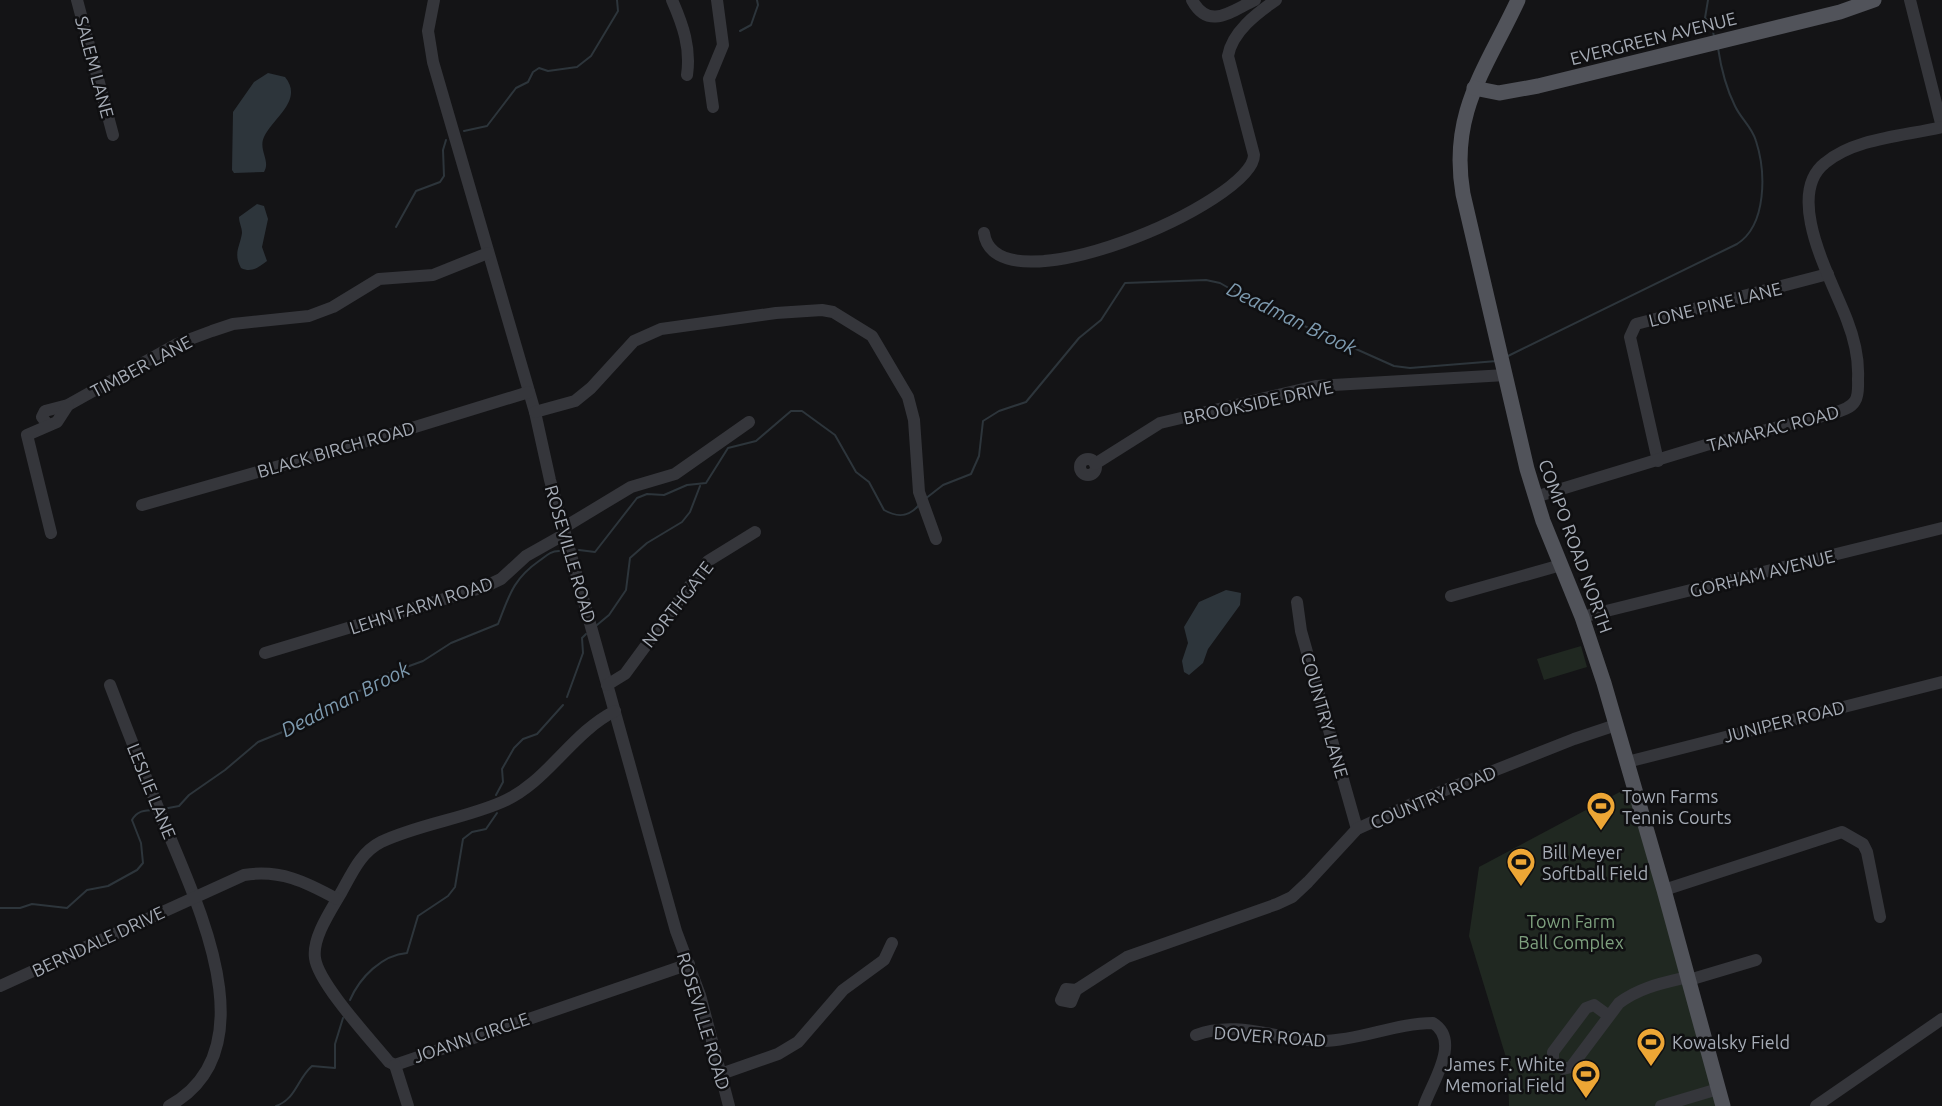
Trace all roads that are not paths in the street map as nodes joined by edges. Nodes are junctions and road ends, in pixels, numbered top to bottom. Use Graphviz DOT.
graph roads {
  1 [pos="76,0"];
  2 [pos="434,0"];
  3 [pos="672,0"];
  4 [pos="717,0"];
  5 [pos="1192,0"];
  6 [pos="1255,0"];
  7 [pos="1276,0"];
  8 [pos="1518,0"];
  9 [pos="1875,0"];
  10 [pos="1910,0"];
  11 [pos="687,75"];
  12 [pos="1474,88"];
  13 [pos="713,107"];
  14 [pos="1942,127"];
  15 [pos="113,135"];
  16 [pos="984,233"];
  17 [pos="488,253"];
  18 [pos="1828,274"];
  19 [pos="1504,364"];
  20 [pos="529,392"];
  21 [pos="535,412"];
  22 [pos="749,422"];
  23 [pos="1658,461"];
  24 [pos="1095,464"];
  25 [pos="1535,497"];
  26 [pos="141,505"];
  27 [pos="1942,528"];
  28 [pos="564,531"];
  29 [pos="755,532"];
  30 [pos="51,533"];
  31 [pos="936,539"];
  32 [pos="1561,565"];
  33 [pos="1451,596"];
  34 [pos="1297,602"];
  35 [pos="1582,617"];
  36 [pos="265,653"];
  37 [pos="1942,682"];
  38 [pos="110,685"];
  39 [pos="607,685"];
  40 [pos="615,711"];
  41 [pos="1617,725"];
  42 [pos="1627,762"];
  43 [pos="1357,829"];
  44 [pos="1664,890"];
  45 [pos="196,896"];
  46 [pos="337,899"];
  47 [pos="1880,917"];
  48 [pos="892,943"];
  49 [pos="1756,960"];
  50 [pos="689,964"];
  51 [pos="1688,978"];
  52 [pos="0,986"];
  53 [pos="1076,990"];
  54 [pos="1609,1016"];
  55 [pos="1942,1019"];
  56 [pos="1196,1035"];
  57 [pos="395,1065"];
  58 [pos="721,1074"];
  59 [pos="1718,1089"];
  60 [pos="170,1106"];
  61 [pos="408,1106"];
  62 [pos="729,1106"];
  63 [pos="1424,1106"];
  64 [pos="1661,1106"];
  65 [pos="1723,1106"];
  66 [pos="1815,1106"];
  1 -- 15 [label="street, SALEM LANE"];
  2 -- 17 [label="street, ROSEVILLE ROAD"];
  3 -- 11 [label="street"];
  4 -- 13 [label="street"];
  5 -- 6 [label="street"];
  7 -- 16 [label="street"];
  8 -- 12 [label="main road, COMPO ROAD NORTH"];
  9 -- 12 [label="main road, EVERGREEN AVENUE"];
  10 -- 14 [label="street"];
  12 -- 19 [label="main road, COMPO ROAD NORTH"];
  14 -- 18 [label="street, TAMARAC ROAD"];
  17 -- 20 [label="street, ROSEVILLE ROAD"];
  17 -- 30 [label="street, TIMBER LANE"];
  18 -- 23 [label="street, TAMARAC ROAD"];
  18 -- 23 [label="street, LONE PINE LANE"];
  19 -- 24 [label="street, BROOKSIDE DRIVE"];
  19 -- 25 [label="main road, COMPO ROAD NORTH"];
  20 -- 21 [label="street, ROSEVILLE ROAD"];
  20 -- 26 [label="street, BLACK BIRCH ROAD"];
  21 -- 28 [label="street, ROSEVILLE ROAD"];
  21 -- 31 [label="street"];
  22 -- 28 [label="street, LEHN FARM ROAD"];
  23 -- 25 [label="street, TAMARAC ROAD"];
  25 -- 32 [label="main road, COMPO ROAD NORTH"];
  27 -- 35 [label="street, GORHAM AVENUE"];
  28 -- 36 [label="street, LEHN FARM ROAD"];
  28 -- 39 [label="street, ROSEVILLE ROAD"];
  29 -- 39 [label="street, NORTHGATE"];
  32 -- 33 [label="street"];
  32 -- 35 [label="main road, COMPO ROAD NORTH"];
  34 -- 43 [label="street, COUNTRY LANE"];
  35 -- 41 [label="main road, COMPO ROAD NORTH"];
  37 -- 42 [label="street, JUNIPER ROAD"];
  38 -- 45 [label="street, LESLIE LANE"];
  39 -- 40 [label="street, ROSEVILLE ROAD"];
  40 -- 46 [label="street, JOANN CIRCLE"];
  40 -- 50 [label="street, ROSEVILLE ROAD"];
  41 -- 42 [label="main road, COMPO ROAD NORTH"];
  41 -- 43 [label="street, COUNTRY ROAD"];
  42 -- 44 [label="main road, COMPO ROAD NORTH"];
  43 -- 53 [label="street, COUNTRY ROAD"];
  44 -- 47 [label="street"];
  44 -- 51 [label="main road, COMPO ROAD NORTH"];
  45 -- 46 [label="street, BERNDALE DRIVE"];
  45 -- 52 [label="street, BERNDALE DRIVE"];
  45 -- 60 [label="street"];
  46 -- 57 [label="street, JOANN CIRCLE"];
  48 -- 58 [label="street"];
  49 -- 51 [label="street"];
  50 -- 57 [label="street, JOANN CIRCLE"];
  50 -- 58 [label="street, ROSEVILLE ROAD"];
  51 -- 54 [label="street"];
  51 -- 59 [label="main road, COMPO ROAD NORTH"];
  54 -- 54 [label="street"];
  55 -- 66 [label="street"];
  56 -- 63 [label="street, DOVER ROAD"];
  57 -- 61 [label="street"];
  58 -- 62 [label="street, ROSEVILLE ROAD"];
  59 -- 64 [label="street"];
  59 -- 65 [label="main road, COMPO ROAD NORTH"];
}
